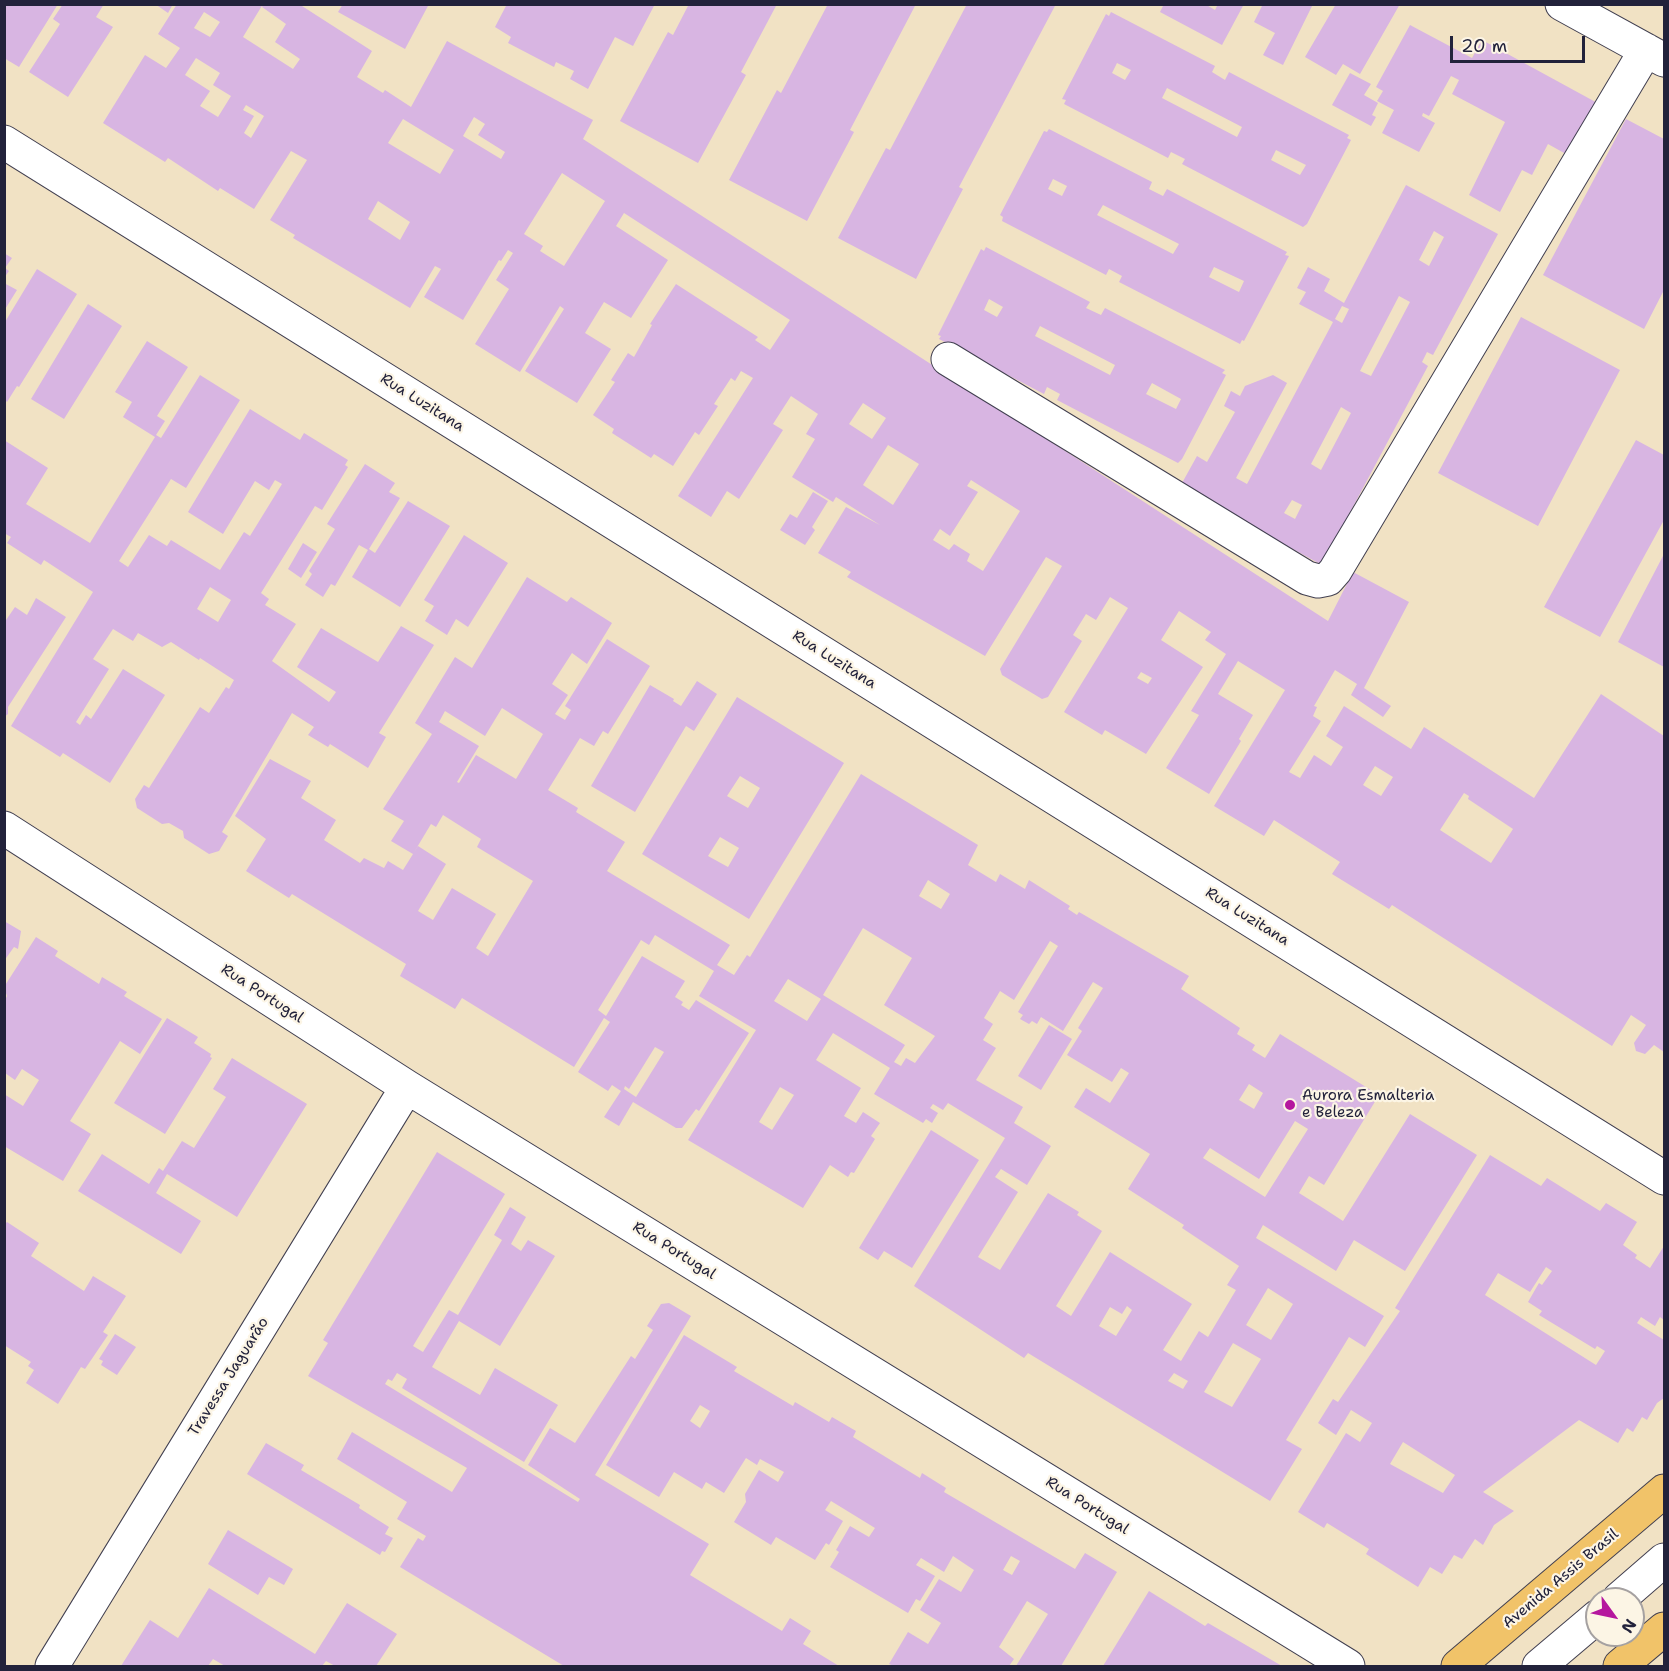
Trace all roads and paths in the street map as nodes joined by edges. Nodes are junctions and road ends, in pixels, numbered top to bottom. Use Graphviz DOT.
graph roads {
  1 [pos="1562,4"];
  2 [pos="1655,55"];
  3 [pos="4,142"];
  4 [pos="948,359"];
  5 [pos="4,828"];
  6 [pos="407,1087"];
  7 [pos="1665,1178"];
  8 [pos="1665,1491"];
  9 [pos="1665,1560"];
  10 [pos="1633,1587"];
  11 [pos="1585,1627"];
  12 [pos="1665,1629"];
  13 [pos="52,1666"];
  14 [pos="1348,1666"];
  15 [pos="1458,1666"];
  16 [pos="1539,1666"];
  17 [pos="1620,1666"];
  1 -- 2 [label="street"];
  2 -- 4 [label="street"];
  3 -- 7 [label="street, Rua Luzitana"];
  5 -- 6 [label="street, Rua Portugal"];
  6 -- 13 [label="street, Travessa Jaguarão"];
  6 -- 14 [label="street, Rua Portugal"];
  8 -- 15 [label="main road, Avenida Assis Brasil"];
  9 -- 10 [label="street"];
  11 -- 16 [label="street"];
  12 -- 17 [label="main road"];
}
